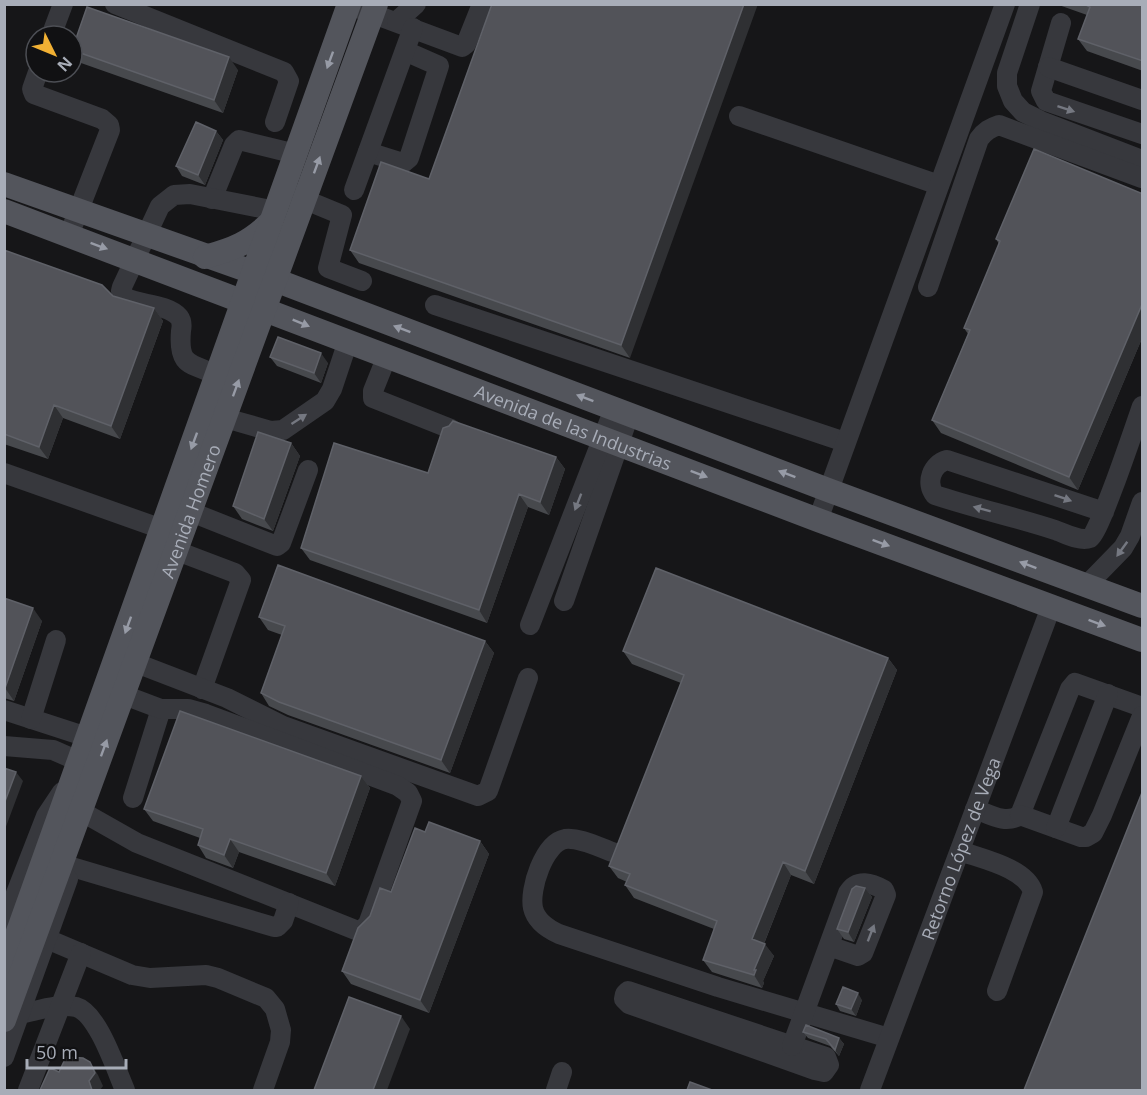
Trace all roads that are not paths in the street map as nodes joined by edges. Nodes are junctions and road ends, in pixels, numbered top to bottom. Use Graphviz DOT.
graph roads {
  1 [pos="63,4"];
  2 [pos="115,4"];
  3 [pos="416,4"];
  4 [pos="482,4"];
  5 [pos="1005,4"];
  6 [pos="1030,4"];
  7 [pos="349,5"];
  8 [pos="374,9"];
  9 [pos="1061,23"];
  10 [pos="56,24"];
  11 [pos="405,25"];
  12 [pos="405,51"];
  13 [pos="1048,67"];
  14 [pos="34,84"];
  15 [pos="1143,100"];
  16 [pos="739,116"];
  17 [pos="275,122"];
  18 [pos="1143,134"];
  19 [pos="368,152"];
  20 [pos="296,154"];
  21 [pos="1143,160"];
  22 [pos="1143,178"];
  23 [pos="4,184"];
  24 [pos="939,185"];
  25 [pos="354,190"];
  26 [pos="212,199"];
  27 [pos="284,206"];
  28 [pos="4,211"];
  29 [pos="79,211"];
  30 [pos="69,235"];
  31 [pos="145,235"];
  32 [pos="205,256"];
  33 [pos="136,260"];
  34 [pos="265,276"];
  35 [pos="362,280"];
  36 [pos="928,287"];
  37 [pos="255,305"];
  38 [pos="435,306"];
  39 [pos="348,341"];
  40 [pos="387,356"];
  41 [pos="218,375"];
  42 [pos="1143,406"];
  43 [pos="621,412"];
  44 [pos="225,418"];
  45 [pos="451,429"];
  46 [pos="610,441"];
  47 [pos="845,442"];
  48 [pos="308,470"];
  49 [pos="4,473"];
  50 [pos="596,478"];
  51 [pos="828,490"];
  52 [pos="1141,510"];
  53 [pos="191,512"];
  54 [pos="1104,512"];
  55 [pos="818,520"];
  56 [pos="162,530"];
  57 [pos="177,551"];
  58 [pos="557,555"];
  59 [pos="577,562"];
  60 [pos="1063,578"];
  61 [pos="1086,586"];
  62 [pos="564,601"];
  63 [pos="1143,606"];
  64 [pos="1051,607"];
  65 [pos="530,626"];
  66 [pos="56,640"];
  67 [pos="1143,640"];
  68 [pos="136,663"];
  69 [pos="528,678"];
  70 [pos="202,689"];
  71 [pos="1108,694"];
  72 [pos="124,695"];
  73 [pos="1143,707"];
  74 [pos="161,709"];
  75 [pos="4,710"];
  76 [pos="1143,716"];
  77 [pos="31,719"];
  78 [pos="87,737"];
  79 [pos="4,746"];
  80 [pos="80,787"];
  81 [pos="133,798"];
  82 [pos="975,809"];
  83 [pos="1020,815"];
  84 [pos="1056,828"];
  85 [pos="960,851"];
  86 [pos="615,853"];
  87 [pos="72,867"];
  88 [pos="11,885"];
  89 [pos="289,903"];
  90 [pos="4,924"];
  91 [pos="47,939"];
  92 [pos="829,946"];
  93 [pos="81,953"];
  94 [pos="4,971"];
  95 [pos="998,991"];
  96 [pos="61,1007"];
  97 [pos="803,1012"];
  98 [pos="12,1017"];
  99 [pos="889,1038"];
  100 [pos="792,1046"];
  101 [pos="4,1057"];
  102 [pos="562,1071"];
  103 [pos="28,1090"];
  104 [pos="125,1090"];
  105 [pos="263,1090"];
  106 [pos="556,1090"];
  107 [pos="870,1090"];
  1 -- 10 [label="street"];
  2 -- 17 [label="street"];
  3 -- 11 [label="street"];
  4 -- 11 [label="street"];
  5 -- 24 [label="street"];
  6 -- 21 [label="street"];
  7 -- 8 [label="street"];
  7 -- 20 [label="main road, Avenida Homero, one-way"];
  8 -- 11 [label="street"];
  27 -- 8 [label="main road, Avenida Homero, one-way"];
  9 -- 13 [label="street"];
  11 -- 12 [label="street"];
  12 -- 19 [label="street"];
  12 -- 19 [label="street"];
  13 -- 15 [label="street"];
  13 -- 18 [label="street, one-way"];
  14 -- 29 [label="street"];
  16 -- 24 [label="street"];
  19 -- 25 [label="street"];
  20 -- 26 [label="street"];
  20 -- 27 [label="main road, Avenida Homero"];
  22 -- 36 [label="street"];
  23 -- 29 [label="main road, Avenida de las Industrias"];
  24 -- 47 [label="street"];
  26 -- 27 [label="street"];
  26 -- 31 [label="street"];
  27 -- 32 [label="main road"];
  27 -- 34 [label="main road, Avenida Homero"];
  27 -- 34 [label="main road, Avenida Homero"];
  27 -- 35 [label="street"];
  28 -- 30 [label="main road, Avenida de las Industrias"];
  29 -- 30 [label="street"];
  29 -- 31 [label="main road, Avenida de las Industrias"];
  30 -- 33 [label="main road, Avenida de las Industrias, one-way"];
  31 -- 32 [label="main road, Avenida de las Industrias"];
  31 -- 33 [label="street"];
  32 -- 34 [label="main road, Avenida de las Industrias"];
  33 -- 37 [label="main road, Avenida de las Industrias"];
  33 -- 41 [label="street"];
  34 -- 37 [label="main road, Avenida Homero"];
  43 -- 34 [label="main road, Avenida de las Industrias, one-way"];
  37 -- 39 [label="main road, Avenida de las Industrias, one-way"];
  37 -- 41 [label="main road, Avenida Homero"];
  44 -- 37 [label="main road, Avenida Homero, one-way"];
  38 -- 47 [label="street"];
  39 -- 40 [label="main road, Avenida de las Industrias"];
  44 -- 39 [label="street, one-way"];
  40 -- 45 [label="street"];
  40 -- 46 [label="main road, Avenida de las Industrias"];
  41 -- 56 [label="main road, Avenida Homero, one-way"];
  42 -- 54 [label="street"];
  43 -- 46 [label="street"];
  51 -- 43 [label="main road, Avenida de las Industrias, one-way"];
  44 -- 53 [label="main road, Avenida Homero"];
  46 -- 50 [label="street"];
  46 -- 55 [label="main road, Avenida de las Industrias, one-way"];
  47 -- 51 [label="street"];
  48 -- 53 [label="street"];
  49 -- 56 [label="street"];
  50 -- 58 [label="street, one-way"];
  50 -- 59 [label="street"];
  51 -- 55 [label="street"];
  60 -- 51 [label="main road, Avenida de las Industrias, one-way"];
  52 -- 61 [label="street, one-way"];
  53 -- 57 [label="main road, Avenida Homero"];
  54 -- 54 [label="street, one-way"];
  55 -- 64 [label="main road, Avenida de las Industrias, one-way"];
  56 -- 78 [label="main road, Avenida Homero, one-way"];
  57 -- 68 [label="main road, Avenida Homero"];
  57 -- 70 [label="street"];
  58 -- 59 [label="street"];
  58 -- 65 [label="street"];
  59 -- 62 [label="street"];
  60 -- 61 [label="main road, Avenida de las Industrias"];
  60 -- 64 [label="main road"];
  61 -- 63 [label="main road, Avenida de las Industrias"];
  64 -- 67 [label="main road, Avenida de las Industrias, one-way"];
  64 -- 82 [label="street, Retorno López de Vega"];
  66 -- 77 [label="street"];
  68 -- 70 [label="street"];
  68 -- 72 [label="main road, Avenida Homero"];
  69 -- 70 [label="street"];
  71 -- 73 [label="street"];
  71 -- 83 [label="street"];
  71 -- 84 [label="street"];
  72 -- 74 [label="street"];
  80 -- 72 [label="main road, Avenida Homero, one-way"];
  74 -- 81 [label="street"];
  74 -- 89 [label="street"];
  75 -- 77 [label="street"];
  76 -- 84 [label="street"];
  77 -- 78 [label="street"];
  78 -- 80 [label="main road, Avenida Homero"];
  79 -- 80 [label="street"];
  80 -- 87 [label="street"];
  80 -- 88 [label="street"];
  80 -- 89 [label="street"];
  80 -- 94 [label="main road, Avenida Homero"];
  80 -- 98 [label="main road, Avenida Homero"];
  82 -- 83 [label="street"];
  82 -- 85 [label="street, Retorno López de Vega"];
  83 -- 84 [label="street"];
  85 -- 95 [label="street"];
  85 -- 99 [label="street, Retorno López de Vega"];
  86 -- 97 [label="street"];
  87 -- 89 [label="street"];
  87 -- 91 [label="street"];
  88 -- 90 [label="street"];
  91 -- 93 [label="street"];
  91 -- 98 [label="street"];
  92 -- 97 [label="street"];
  93 -- 96 [label="street"];
  93 -- 105 [label="street"];
  96 -- 98 [label="street"];
  96 -- 103 [label="street"];
  96 -- 104 [label="street"];
  97 -- 99 [label="street"];
  97 -- 100 [label="street"];
  98 -- 101 [label="street"];
  99 -- 107 [label="street, Retorno López de Vega"];
  100 -- 100 [label="street"];
  102 -- 106 [label="street"];
}
